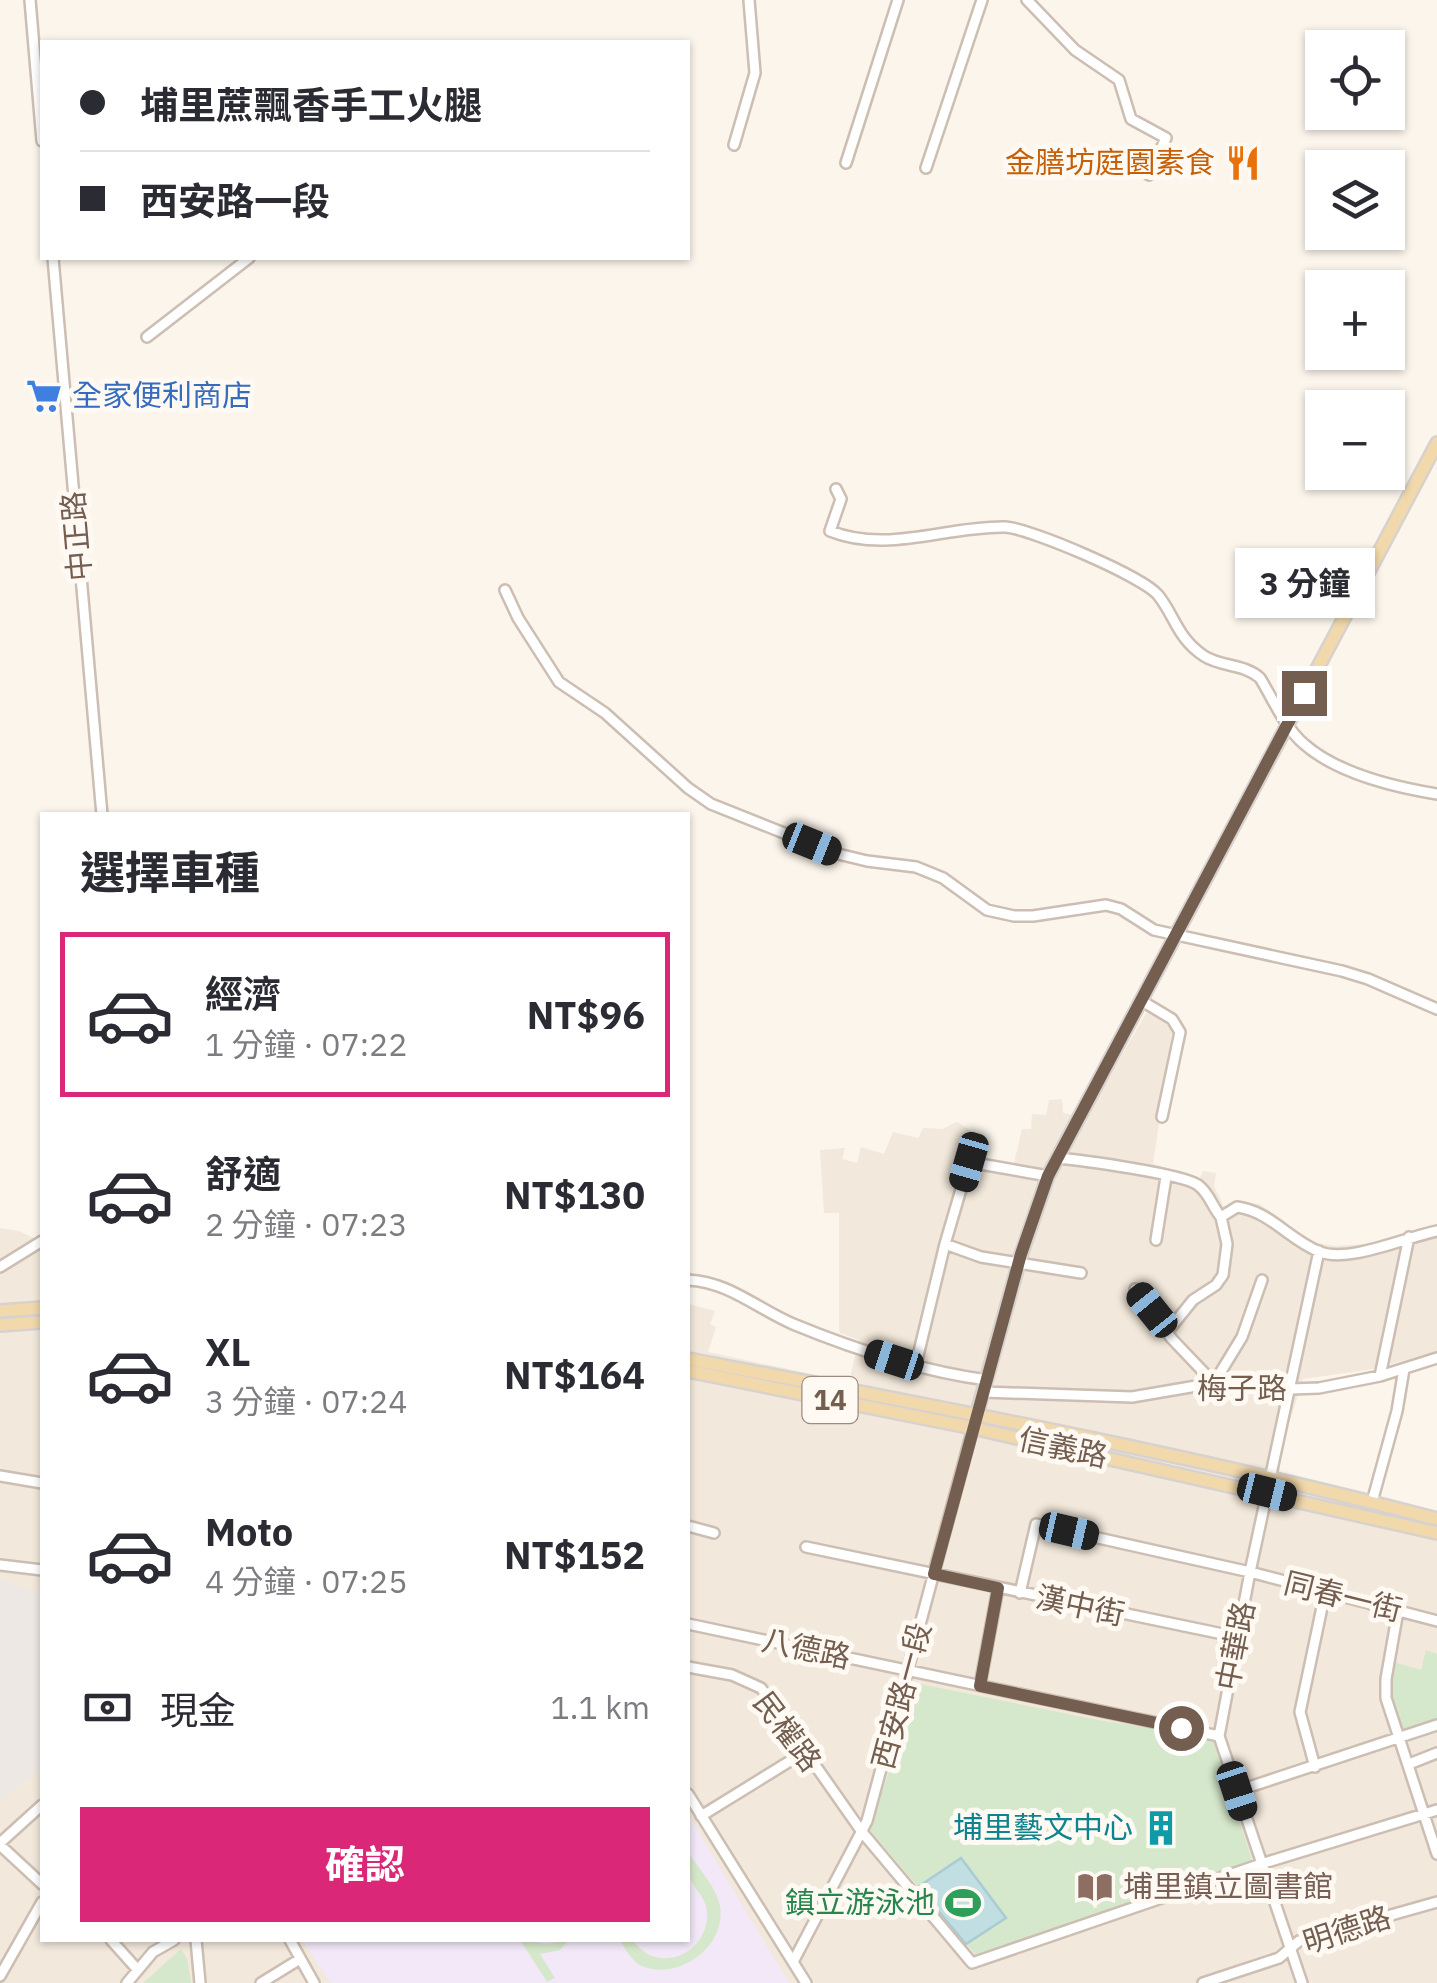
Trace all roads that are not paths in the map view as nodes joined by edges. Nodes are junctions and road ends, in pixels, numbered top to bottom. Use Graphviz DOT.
graph roads {
  1 [pos="30,0"];
  2 [pos="749,0"];
  3 [pos="898,0"];
  4 [pos="982,0"];
  5 [pos="1028,0"];
  6 [pos="40,118"];
  7 [pos="734,145"];
  8 [pos="846,163"];
  9 [pos="926,168"];
  10 [pos="1150,175"];
  11 [pos="53,260"];
  12 [pos="245,260"];
  13 [pos="146,337"];
  14 [pos="1437,443"];
  15 [pos="836,488"];
  16 [pos="506,590"];
  17 [pos="1288,723"];
  18 [pos="1437,794"];
  19 [pos="102,812"];
  20 [pos="1178,934"];
  21 [pos="1142,1001"];
  22 [pos="1437,1009"];
  23 [pos="1162,1118"];
  24 [pos="1057,1158"];
  25 [pos="1048,1176"];
  26 [pos="1166,1176"];
  27 [pos="1220,1217"];
  28 [pos="1437,1231"];
  29 [pos="1409,1237"];
  30 [pos="1156,1240"];
  31 [pos="40,1242"];
  32 [pos="945,1244"];
  33 [pos="1318,1251"];
  34 [pos="1018,1264"];
  35 [pos="0,1266"];
  36 [pos="1082,1273"];
  37 [pos="690,1280"];
  38 [pos="1262,1280"];
  39 [pos="1135,1290"];
  40 [pos="40,1308"];
  41 [pos="0,1311"];
  42 [pos="40,1322"];
  43 [pos="0,1326"];
  44 [pos="1168,1331"];
  45 [pos="1437,1358"];
  46 [pos="690,1359"];
  47 [pos="915,1368"];
  48 [pos="1404,1369"];
  49 [pos="690,1371"];
  50 [pos="1380,1376"];
  51 [pos="1214,1384"];
  52 [pos="985,1386"];
  53 [pos="1291,1389"];
  54 [pos="977,1415"];
  55 [pos="972,1428"];
  56 [pos="0,1476"];
  57 [pos="1270,1478"];
  58 [pos="40,1483"];
  59 [pos="1267,1492"];
  60 [pos="1372,1502"];
  61 [pos="1437,1519"];
  62 [pos="690,1527"];
  63 [pos="714,1533"];
  64 [pos="1437,1533"];
  65 [pos="806,1547"];
  66 [pos="0,1566"];
  67 [pos="40,1567"];
  68 [pos="1250,1572"];
  69 [pos="934,1574"];
  70 [pos="998,1588"];
  71 [pos="1020,1593"];
  72 [pos="1325,1594"];
  73 [pos="1398,1611"];
  74 [pos="1437,1621"];
  75 [pos="690,1624"];
  76 [pos="1237,1637"];
  77 [pos="690,1666"];
  78 [pos="908,1670"];
  79 [pos="980,1686"];
  80 [pos="1437,1725"];
  81 [pos="1218,1736"];
  82 [pos="1400,1738"];
  83 [pos="804,1753"];
  84 [pos="1437,1753"];
  85 [pos="1409,1764"];
  86 [pos="1316,1768"];
  87 [pos="1237,1791"];
  88 [pos="690,1797"];
  89 [pos="40,1807"];
  90 [pos="1437,1810"];
  91 [pos="1424,1815"];
  92 [pos="701,1816"];
  93 [pos="862,1832"];
  94 [pos="0,1844"];
  95 [pos="1437,1854"];
  96 [pos="1261,1864"];
  97 [pos="40,1882"];
  98 [pos="1437,1902"];
  99 [pos="40,1906"];
  100 [pos="113,1942"];
  101 [pos="170,1942"];
  102 [pos="196,1942"];
  103 [pos="291,1942"];
  104 [pos="1290,1950"];
  105 [pos="300,1960"];
  106 [pos="793,1962"];
  107 [pos="137,1969"];
  108 [pos="0,1976"];
  109 [pos="127,1983"];
  110 [pos="200,1983"];
  111 [pos="260,1983"];
  112 [pos="314,1983"];
  113 [pos="806,1983"];
  114 [pos="1203,1983"];
  115 [pos="1302,1983"];
  1 -- 6 [label="street"];
  2 -- 7 [label="street"];
  3 -- 8 [label="street"];
  4 -- 9 [label="street"];
  5 -- 10 [label="street"];
  11 -- 19 [label="street, 中正路"];
  12 -- 13 [label="street"];
  14 -- 17 [label="main road, 西安路一段"];
  15 -- 17 [label="street"];
  16 -- 20 [label="street"];
  17 -- 18 [label="street"];
  17 -- 20 [label="main road, 西安路一段"];
  20 -- 21 [label="main road, 西安路一段"];
  20 -- 22 [label="street"];
  21 -- 23 [label="street"];
  21 -- 24 [label="main road, 西安路一段"];
  24 -- 25 [label="main road, 西安路一段"];
  24 -- 26 [label="street"];
  25 -- 32 [label="street"];
  25 -- 34 [label="main road, 西安路一段"];
  26 -- 27 [label="street"];
  26 -- 30 [label="street"];
  27 -- 33 [label="street"];
  27 -- 44 [label="street"];
  28 -- 29 [label="street"];
  29 -- 33 [label="street"];
  29 -- 50 [label="street"];
  31 -- 35 [label="street"];
  32 -- 34 [label="street"];
  32 -- 47 [label="street"];
  33 -- 53 [label="street, 中華路"];
  34 -- 36 [label="street"];
  34 -- 52 [label="main road, 西安路一段"];
  37 -- 47 [label="street, 梅子路"];
  38 -- 51 [label="street"];
  39 -- 44 [label="street"];
  40 -- 41 [label="main road"];
  42 -- 43 [label="main road"];
  44 -- 51 [label="street"];
  45 -- 48 [label="street, 梅子路"];
  46 -- 54 [label="main road, 信義路 / 14"];
  47 -- 52 [label="street, 梅子路"];
  48 -- 50 [label="street, 梅子路"];
  48 -- 60 [label="street"];
  49 -- 55 [label="main road, 信義路 / 14"];
  50 -- 53 [label="street, 梅子路"];
  51 -- 52 [label="street, 梅子路"];
  51 -- 53 [label="street, 梅子路"];
  52 -- 54 [label="main road, 西安路一段"];
  53 -- 57 [label="street, 中華路"];
  54 -- 55 [label="main road, 西安路一段"];
  54 -- 57 [label="main road, 信義路 / 14"];
  55 -- 59 [label="main road, 信義路 / 14"];
  55 -- 69 [label="street, 西安路一段"];
  56 -- 58 [label="street"];
  57 -- 59 [label="street, 中華路"];
  57 -- 60 [label="main road, 信義路 / 14"];
  59 -- 64 [label="main road, 信義路 / 14"];
  59 -- 68 [label="street, 中華路"];
  60 -- 61 [label="main road, 信義路 / 14"];
  62 -- 63 [label="street"];
  65 -- 69 [label="street, 漢中街"];
  66 -- 67 [label="street"];
  68 -- 71 [label="street, 同春一街"];
  68 -- 72 [label="street, 同春一街"];
  68 -- 76 [label="street, 中華路"];
  69 -- 70 [label="street, 漢中街"];
  69 -- 78 [label="street, 西安路一段"];
  70 -- 71 [label="street, 漢中街"];
  70 -- 79 [label="street"];
  71 -- 76 [label="street, 漢中街"];
  72 -- 73 [label="street, 同春一街"];
  72 -- 86 [label="street"];
  73 -- 74 [label="street, 同春一街"];
  73 -- 82 [label="street"];
  75 -- 78 [label="street, 八德路"];
  76 -- 81 [label="street, 中華路"];
  77 -- 83 [label="street, 民權路"];
  78 -- 79 [label="street, 八德路"];
  78 -- 93 [label="street, 西安路一段"];
  79 -- 81 [label="street, 八德路"];
  80 -- 82 [label="street"];
  81 -- 87 [label="street, 中華路"];
  82 -- 85 [label="street"];
  82 -- 86 [label="street"];
  83 -- 92 [label="street"];
  83 -- 93 [label="street, 民權路"];
  84 -- 85 [label="street"];
  85 -- 91 [label="street"];
  86 -- 87 [label="street"];
  87 -- 96 [label="street, 中華路"];
  88 -- 92 [label="street"];
  89 -- 94 [label="street"];
  90 -- 91 [label="street"];
  91 -- 95 [label="street"];
  91 -- 96 [label="street"];
  92 -- 106 [label="street"];
  93 -- 96 [label="street, 民權路"];
  93 -- 106 [label="street, 西安路一段"];
  94 -- 97 [label="street"];
  96 -- 104 [label="street, 中華路"];
  98 -- 104 [label="street, 明德路"];
  99 -- 108 [label="street"];
  100 -- 107 [label="street"];
  101 -- 107 [label="street"];
  102 -- 110 [label="street"];
  103 -- 105 [label="street"];
  104 -- 114 [label="street, 明德路"];
  104 -- 115 [label="street, 中華路"];
  105 -- 111 [label="street"];
  105 -- 112 [label="street"];
  106 -- 113 [label="street"];
  107 -- 109 [label="street"];
}
